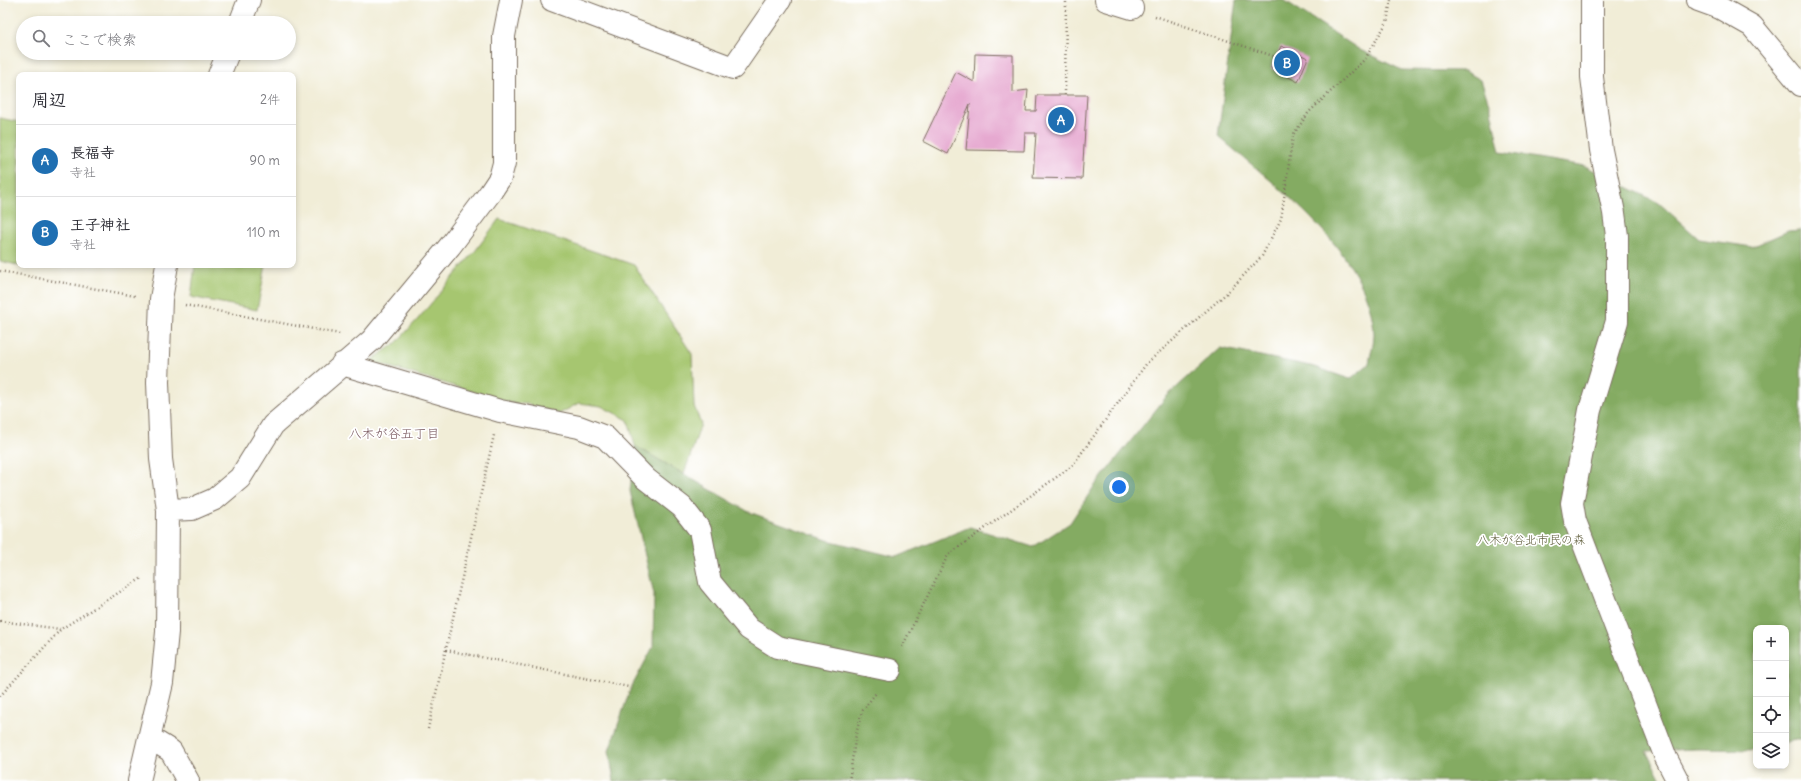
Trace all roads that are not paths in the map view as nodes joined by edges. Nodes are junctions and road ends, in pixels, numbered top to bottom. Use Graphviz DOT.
graph roads {
  1 [pos="249,0"];
  2 [pos="511,0"];
  3 [pos="552,0"];
  4 [pos="780,0"];
  5 [pos="1106,0"];
  6 [pos="1592,0"];
  7 [pos="1698,0"];
  8 [pos="1132,8"];
  9 [pos="243,16"];
  10 [pos="225,60"];
  11 [pos="220,72"];
  12 [pos="1801,85"];
  13 [pos="166,268"];
  14 [pos="342,364"];
  15 [pos="168,510"];
  16 [pos="890,670"];
  17 [pos="150,738"];
  18 [pos="139,781"];
  19 [pos="188,781"];
  20 [pos="1678,781"];
  1 -- 9 [label="street"];
  2 -- 14 [label="street"];
  3 -- 4 [label="street"];
  5 -- 8 [label="street"];
  6 -- 20 [label="street"];
  7 -- 12 [label="street"];
  10 -- 11 [label="street"];
  13 -- 15 [label="street"];
  14 -- 15 [label="street"];
  14 -- 16 [label="street"];
  15 -- 17 [label="street"];
  17 -- 18 [label="street"];
  17 -- 19 [label="street"];
}
